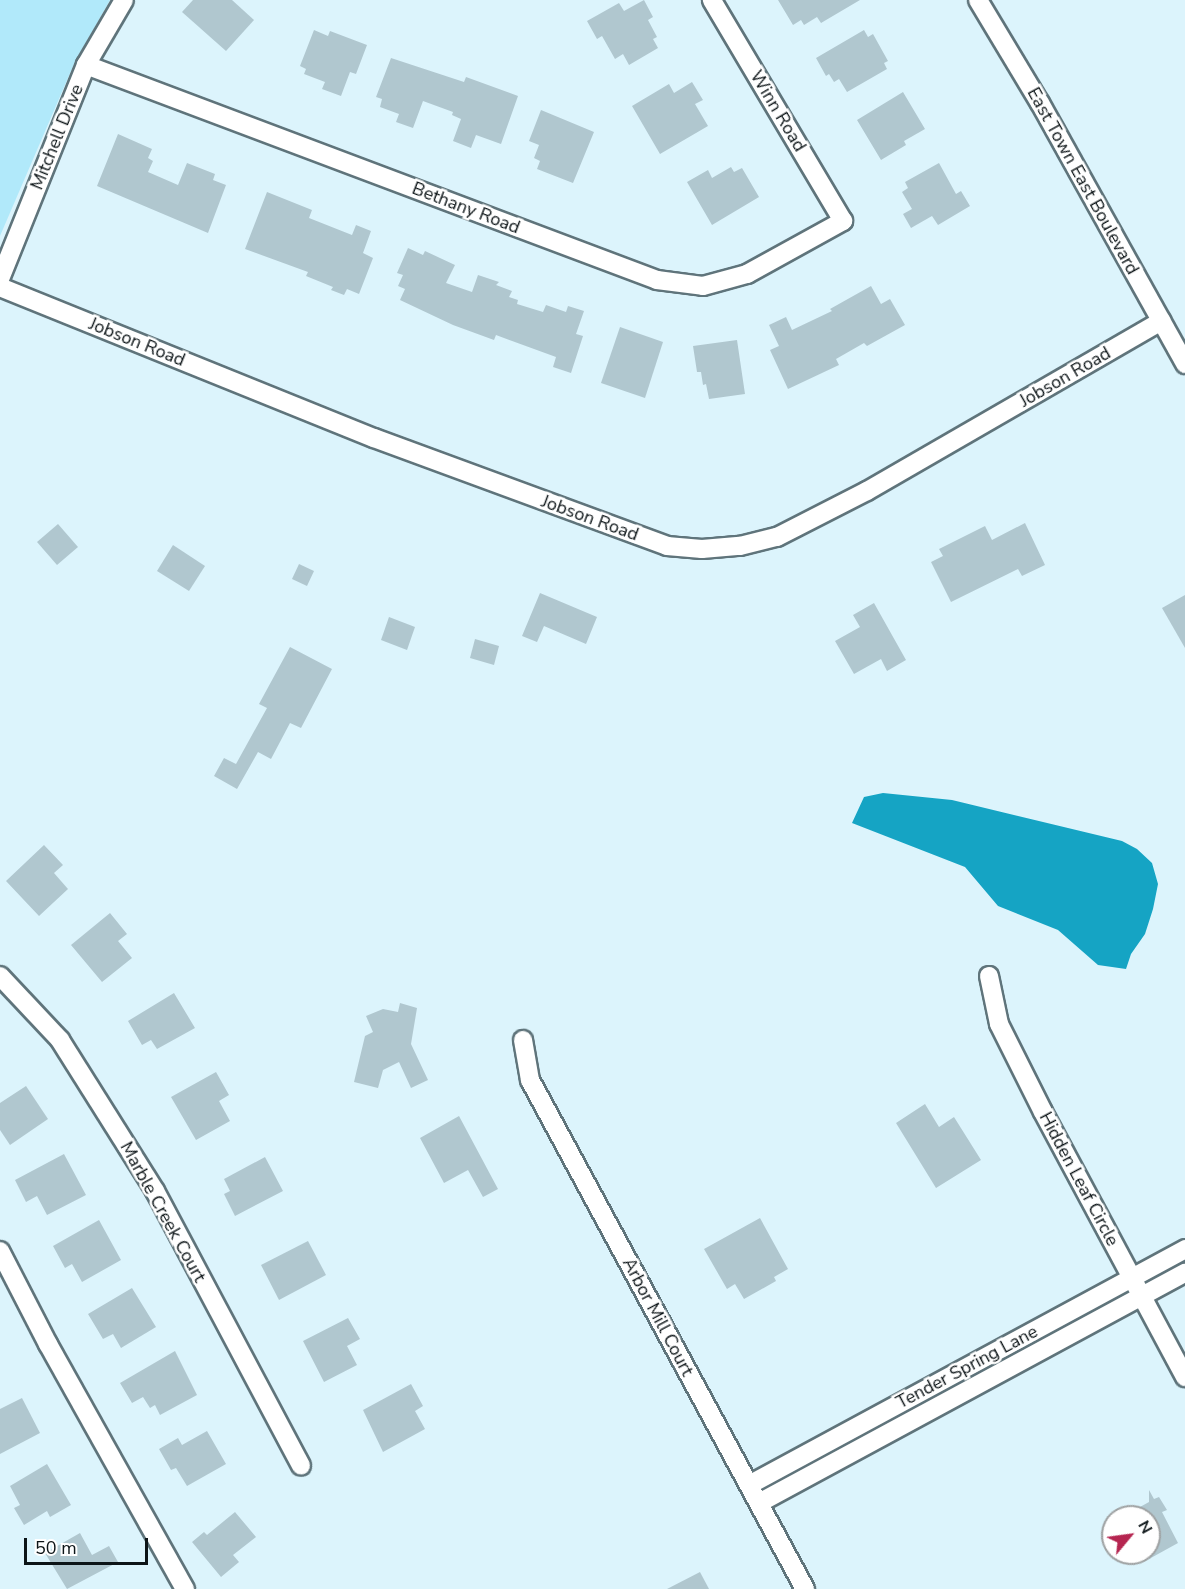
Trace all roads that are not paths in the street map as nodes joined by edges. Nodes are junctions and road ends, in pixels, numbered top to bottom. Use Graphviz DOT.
graph roads {
  1 [pos="124,0"];
  2 [pos="712,0"];
  3 [pos="978,0"];
  4 [pos="86,65"];
  5 [pos="843,221"];
  6 [pos="0,279"];
  7 [pos="0,287"];
  8 [pos="1162,321"];
  9 [pos="1185,364"];
  10 [pos="989,975"];
  11 [pos="0,976"];
  12 [pos="523,1040"];
  13 [pos="1185,1250"];
  14 [pos="0,1251"];
  15 [pos="1185,1273"];
  16 [pos="1131,1278"];
  17 [pos="1141,1296"];
  18 [pos="1185,1377"];
  19 [pos="301,1466"];
  20 [pos="749,1485"];
  21 [pos="759,1503"];
  22 [pos="185,1589"];
  23 [pos="806,1589"];
  1 -- 4 [label="street, Mitchell Drive"];
  2 -- 5 [label="street, Winn Road"];
  3 -- 8 [label="street, East Town East Boulevard"];
  4 -- 5 [label="street, Bethany Road"];
  4 -- 6 [label="street, Mitchell Drive"];
  7 -- 8 [label="street, Jobson Road"];
  8 -- 9 [label="street, East Town East Boulevard"];
  10 -- 16 [label="street, Hidden Leaf Circle"];
  11 -- 19 [label="street, Marble Creek Court"];
  12 -- 20 [label="street, Arbor Mill Court"];
  13 -- 16 [label="street, Tender Spring Lane"];
  14 -- 22 [label="street"];
  15 -- 17 [label="street, Tender Spring Lane"];
  16 -- 17 [label="street, Hidden Leaf Circle"];
  16 -- 20 [label="street, Tender Spring Lane"];
  17 -- 18 [label="street, Hidden Leaf Circle"];
  17 -- 21 [label="street, Tender Spring Lane"];
  20 -- 21 [label="street, Arbor Mill Court"];
  21 -- 23 [label="street, Arbor Mill Court"];
}
